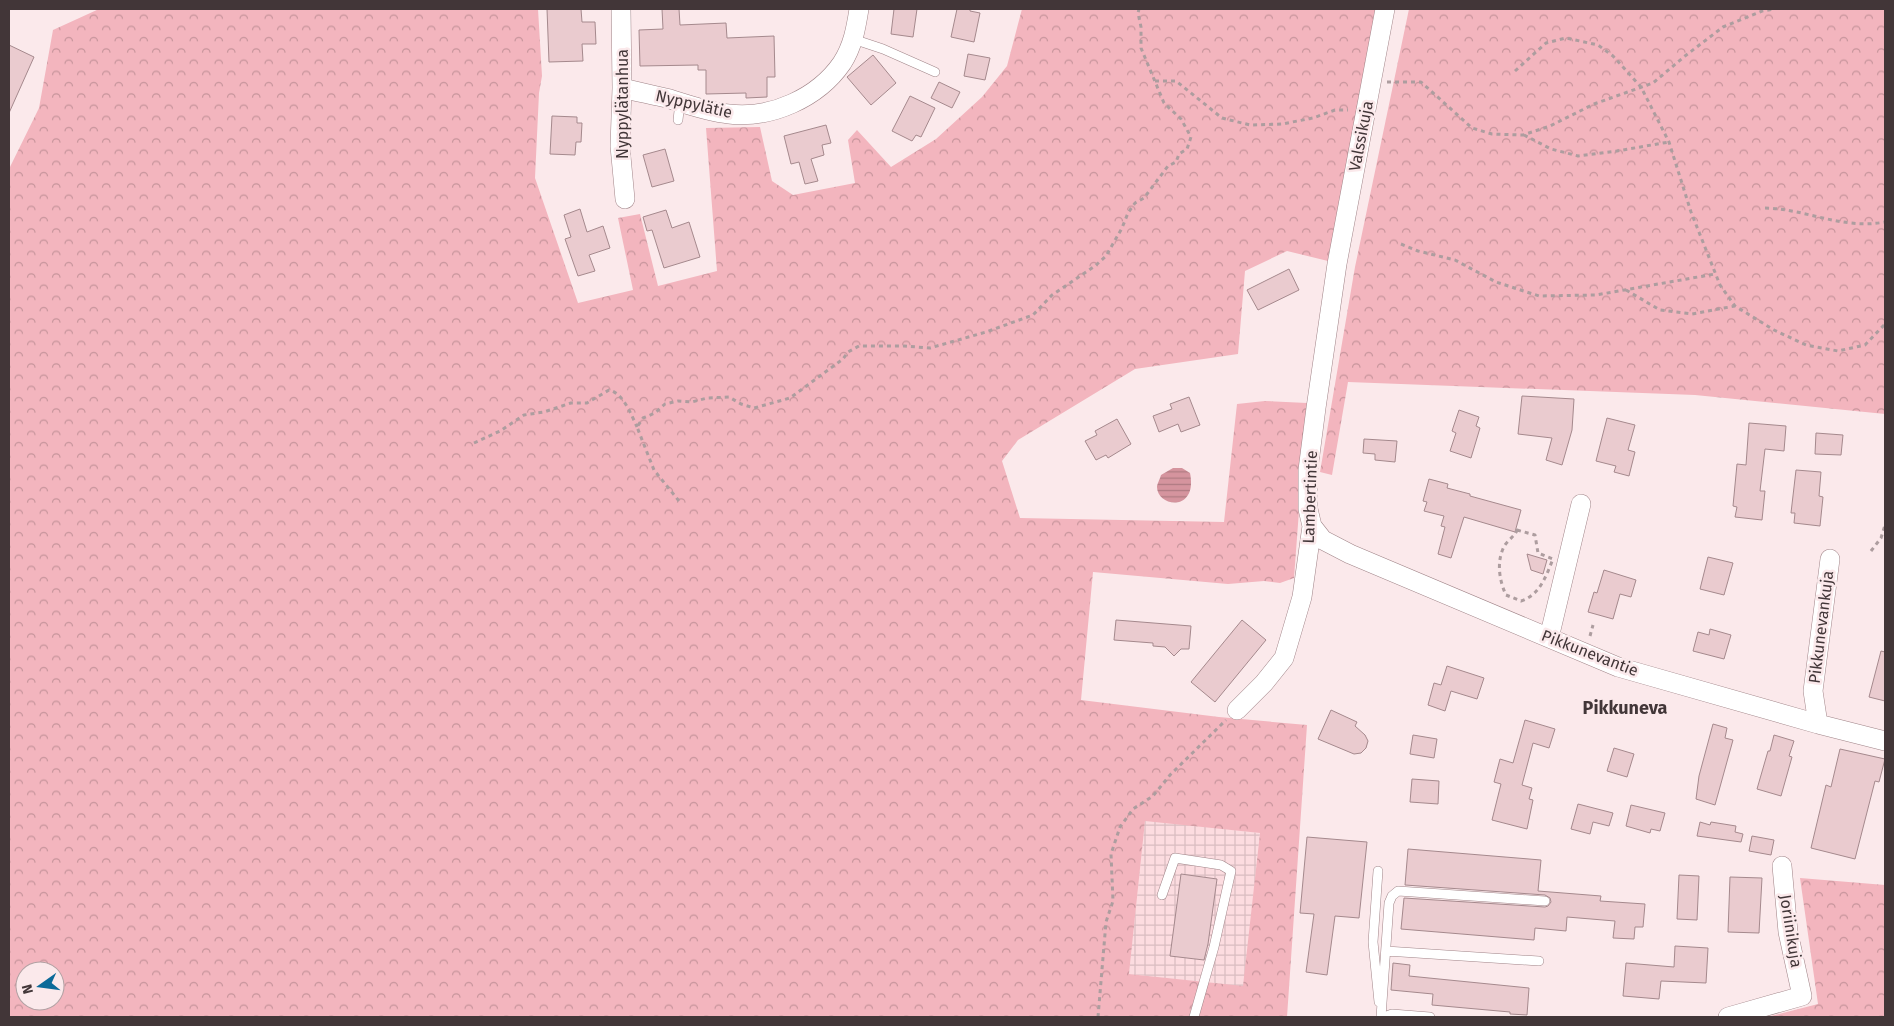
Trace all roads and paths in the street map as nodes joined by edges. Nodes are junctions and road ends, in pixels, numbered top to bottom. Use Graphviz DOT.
graph roads {
  1 [pos="621,9"];
  2 [pos="859,9"];
  3 [pos="1139,9"];
  4 [pos="1385,9"];
  5 [pos="1775,9"];
  6 [pos="853,39"];
  7 [pos="1515,71"];
  8 [pos="935,72"];
  9 [pos="1155,81"];
  10 [pos="1371,82"];
  11 [pos="1641,87"];
  12 [pos="622,88"];
  13 [pos="1366,112"];
  14 [pos="1523,134"];
  15 [pos="1669,142"];
  16 [pos="625,198"];
  17 [pos="1765,208"];
  18 [pos="1885,222"];
  19 [pos="1401,244"];
  20 [pos="1337,264"];
  21 [pos="1715,274"];
  22 [pos="1626,290"];
  23 [pos="1735,306"];
  24 [pos="1885,324"];
  25 [pos="637,426"];
  26 [pos="474,443"];
  27 [pos="679,501"];
  28 [pos="1581,504"];
  29 [pos="1885,525"];
  30 [pos="1312,526"];
  31 [pos="1871,551"];
  32 [pos="1830,559"];
  33 [pos="1544,581"];
  34 [pos="1593,625"];
  35 [pos="1548,638"];
  36 [pos="1590,639"];
  37 [pos="1237,710"];
  38 [pos="1818,724"];
  39 [pos="1885,741"];
  40 [pos="1782,866"];
  41 [pos="1378,870"];
  42 [pos="1162,895"];
  43 [pos="1545,901"];
  44 [pos="1386,951"];
  45 [pos="1538,962"];
  46 [pos="1098,1017"];
  47 [pos="1194,1017"];
  48 [pos="1382,1017"];
  49 [pos="1430,1017"];
  50 [pos="1728,1017"];
  1 -- 12 [label="street, Nyppylätanhua"];
  2 -- 6 [label="street, Nyppylätie"];
  3 -- 9 [label="path"];
  4 -- 10 [label="street, Valssikuja"];
  5 -- 11 [label="path"];
  6 -- 8 [label="lane"];
  6 -- 12 [label="street, Nyppylätie"];
  7 -- 11 [label="path"];
  9 -- 13 [label="path"];
  9 -- 25 [label="path"];
  10 -- 13 [label="street, Valssikuja"];
  10 -- 14 [label="path"];
  11 -- 14 [label="path"];
  11 -- 15 [label="path"];
  12 -- 16 [label="street, Nyppylätanhua"];
  13 -- 20 [label="street, Valssikuja"];
  14 -- 15 [label="path"];
  15 -- 21 [label="path"];
  17 -- 18 [label="path"];
  19 -- 22 [label="path"];
  20 -- 30 [label="street, Lambertintie"];
  21 -- 22 [label="path"];
  21 -- 23 [label="path"];
  22 -- 23 [label="path"];
  23 -- 24 [label="path"];
  25 -- 26 [label="path"];
  25 -- 27 [label="path"];
  28 -- 35 [label="street"];
  29 -- 31 [label="path"];
  30 -- 35 [label="street, Pikkunevantie"];
  30 -- 37 [label="street, Lambertintie"];
  32 -- 38 [label="street, Pikkunevankuja"];
  33 -- 33 [label="path"];
  34 -- 36 [label="path"];
  35 -- 38 [label="street, Pikkunevantie"];
  37 -- 46 [label="path"];
  38 -- 39 [label="street, Pikkunevantie"];
  40 -- 50 [label="street, Joriinikuja"];
  41 -- 48 [label="lane"];
  42 -- 47 [label="lane"];
  43 -- 44 [label="lane"];
  44 -- 45 [label="lane"];
  44 -- 48 [label="lane"];
  48 -- 49 [label="lane"];
}
